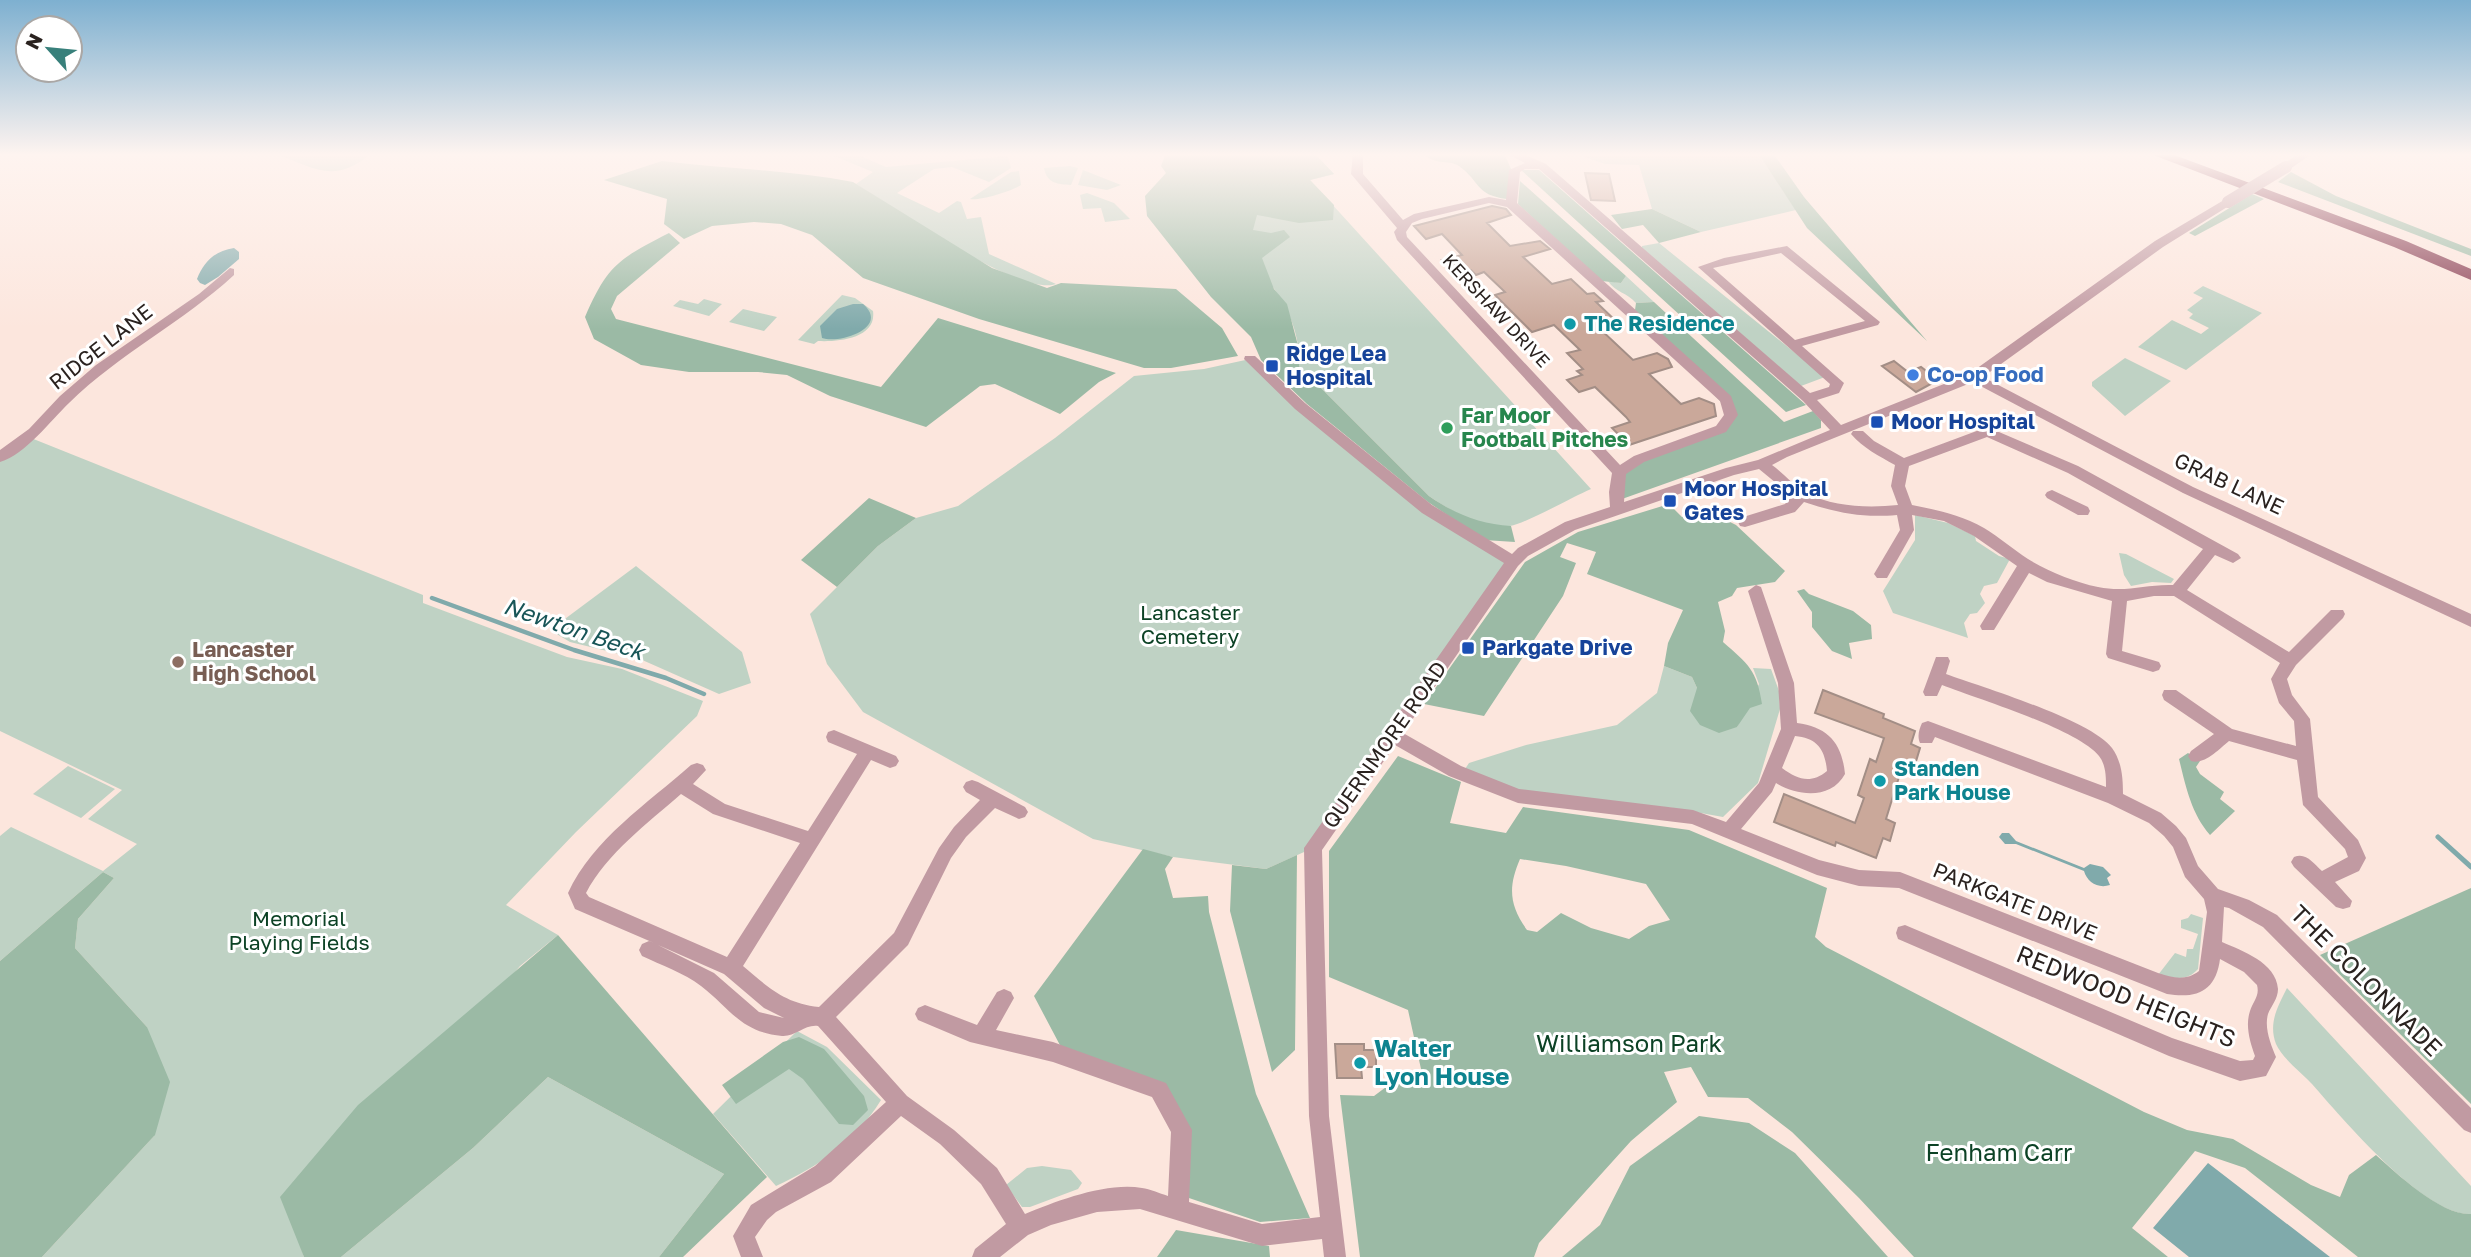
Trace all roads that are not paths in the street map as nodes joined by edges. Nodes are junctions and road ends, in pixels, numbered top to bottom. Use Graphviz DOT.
graph roads {
  1 [pos="1390,212"];
  2 [pos="1437,212"];
  3 [pos="1519,212"];
  4 [pos="1596,212"];
  5 [pos="2212,212"];
  6 [pos="2313,212"];
  7 [pos="2344,212"];
  8 [pos="1403,227"];
  9 [pos="2471,263"];
  10 [pos="230,272"];
  11 [pos="2471,275"];
  12 [pos="1794,344"];
  13 [pos="1250,359"];
  14 [pos="1974,377"];
  15 [pos="1808,398"];
  16 [pos="1839,431"];
  17 [pos="1858,434"];
  18 [pos="0,457"];
  19 [pos="1903,463"];
  20 [pos="1762,464"];
  21 [pos="1619,472"];
  22 [pos="2079,492"];
  23 [pos="2052,495"];
  24 [pos="1801,496"];
  25 [pos="1618,509"];
  26 [pos="1907,509"];
  27 [pos="2083,511"];
  28 [pos="1745,522"];
  29 [pos="2213,548"];
  30 [pos="2232,558"];
  31 [pos="1513,562"];
  32 [pos="2026,565"];
  33 [pos="1882,573"];
  34 [pos="1756,591"];
  35 [pos="2177,591"];
  36 [pos="2120,597"];
  37 [pos="2337,614"];
  38 [pos="2471,621"];
  39 [pos="1988,626"];
  40 [pos="2290,661"];
  41 [pos="2153,666"];
  42 [pos="1936,677"];
  43 [pos="2170,695"];
  44 [pos="1789,729"];
  45 [pos="2227,734"];
  46 [pos="1392,735"];
  47 [pos="834,737"];
  48 [pos="1926,738"];
  49 [pos="867,753"];
  50 [pos="2304,755"];
  51 [pos="2197,756"];
  52 [pos="890,761"];
  53 [pos="697,770"];
  54 [pos="1772,770"];
  55 [pos="681,785"];
  56 [pos="972,787"];
  57 [pos="2114,798"];
  58 [pos="992,799"];
  59 [pos="1019,812"];
  60 [pos="1730,831"];
  61 [pos="811,839"];
  62 [pos="2300,862"];
  63 [pos="2320,880"];
  64 [pos="2212,896"];
  65 [pos="2343,901"];
  66 [pos="1905,933"];
  67 [pos="2212,947"];
  68 [pos="649,950"];
  69 [pos="731,968"];
  70 [pos="1004,998"];
  71 [pos="925,1014"];
  72 [pos="816,1017"];
  73 [pos="982,1035"];
  74 [pos="900,1103"];
  75 [pos="2471,1123"];
  76 [pos="1178,1208"];
  77 [pos="1020,1227"];
  78 [pos="1330,1227"];
  79 [pos="752,1257"];
  80 [pos="983,1257"];
  81 [pos="1335,1257"];
  1 -- 8 [label="street"];
  2 -- 8 [label="street"];
  3 -- 21 [label="street"];
  4 -- 15 [label="street"];
  5 -- 14 [label="street, QUERNMORE ROAD, bridge"];
  6 -- 11 [label="highway"];
  7 -- 9 [label="highway"];
  8 -- 21 [label="street, KERSHAW DRIVE"];
  10 -- 18 [label="street, RIDGE LANE"];
  12 -- 12 [label="street"];
  12 -- 15 [label="street"];
  13 -- 31 [label="street"];
  14 -- 16 [label="street, QUERNMORE ROAD"];
  14 -- 38 [label="street, GRAB LANE"];
  15 -- 16 [label="street"];
  16 -- 20 [label="street, QUERNMORE ROAD"];
  17 -- 19 [label="street"];
  19 -- 22 [label="street"];
  19 -- 26 [label="street"];
  20 -- 24 [label="street"];
  20 -- 25 [label="street, QUERNMORE ROAD"];
  21 -- 25 [label="street"];
  22 -- 23 [label="street"];
  22 -- 27 [label="street"];
  22 -- 29 [label="street"];
  24 -- 26 [label="street"];
  24 -- 28 [label="street"];
  25 -- 31 [label="street, QUERNMORE ROAD"];
  26 -- 32 [label="street"];
  26 -- 33 [label="street"];
  29 -- 30 [label="street"];
  29 -- 35 [label="street"];
  31 -- 46 [label="street, QUERNMORE ROAD"];
  32 -- 36 [label="street"];
  32 -- 39 [label="street"];
  34 -- 44 [label="street"];
  35 -- 36 [label="street"];
  35 -- 40 [label="street"];
  36 -- 41 [label="street"];
  37 -- 40 [label="street"];
  40 -- 50 [label="street"];
  42 -- 57 [label="street"];
  43 -- 45 [label="street"];
  44 -- 54 [label="street"];
  44 -- 54 [label="street"];
  45 -- 50 [label="street"];
  45 -- 51 [label="street"];
  46 -- 60 [label="street, PARKGATE DRIVE"];
  46 -- 78 [label="street, QUERNMORE ROAD"];
  47 -- 49 [label="street"];
  48 -- 57 [label="street"];
  49 -- 52 [label="street"];
  49 -- 61 [label="street"];
  50 -- 63 [label="street"];
  53 -- 55 [label="street"];
  54 -- 60 [label="street"];
  55 -- 61 [label="street"];
  55 -- 69 [label="street"];
  56 -- 58 [label="street"];
  57 -- 64 [label="street"];
  58 -- 59 [label="street"];
  58 -- 72 [label="street"];
  60 -- 67 [label="street, PARKGATE DRIVE"];
  61 -- 69 [label="street"];
  62 -- 63 [label="street"];
  63 -- 65 [label="street"];
  64 -- 67 [label="street, PARKGATE DRIVE"];
  64 -- 75 [label="street, THE COLONNADE"];
  66 -- 67 [label="street, REDWOOD HEIGHTS"];
  68 -- 72 [label="street"];
  69 -- 72 [label="street"];
  70 -- 73 [label="street"];
  71 -- 73 [label="street"];
  72 -- 74 [label="street"];
  73 -- 76 [label="street"];
  74 -- 77 [label="street"];
  74 -- 79 [label="street"];
  76 -- 77 [label="street"];
  76 -- 78 [label="street"];
  77 -- 80 [label="street"];
  78 -- 81 [label="street, QUERNMORE ROAD"];
}
